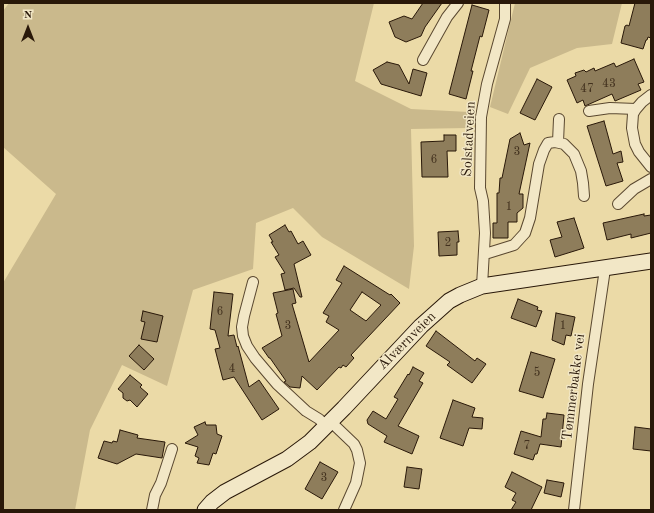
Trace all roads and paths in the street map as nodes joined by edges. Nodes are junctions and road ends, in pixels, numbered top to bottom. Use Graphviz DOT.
graph roads {
  1 [pos="458,3"];
  2 [pos="505,3"];
  3 [pos="423,60"];
  4 [pos="651,95"];
  5 [pos="636,109"];
  6 [pos="589,111"];
  7 [pos="560,120"];
  8 [pos="558,142"];
  9 [pos="651,167"];
  10 [pos="651,179"];
  11 [pos="584,196"];
  12 [pos="618,204"];
  13 [pos="485,254"];
  14 [pos="651,261"];
  15 [pos="604,268"];
  16 [pos="254,282"];
  17 [pos="482,286"];
  18 [pos="328,424"];
  19 [pos="172,449"];
  20 [pos="152,510"];
  21 [pos="205,510"];
  22 [pos="344,510"];
  23 [pos="574,510"];
  1 -- 3 [label="street"];
  2 -- 13 [label="street, Solstadveien"];
  4 -- 5 [label="street"];
  5 -- 6 [label="street"];
  5 -- 9 [label="street"];
  7 -- 8 [label="street"];
  8 -- 11 [label="street"];
  8 -- 13 [label="street"];
  10 -- 12 [label="street"];
  13 -- 17 [label="street, Solstadveien"];
  14 -- 15 [label="main road, Alværnveien"];
  15 -- 17 [label="main road, Alværnveien"];
  15 -- 23 [label="street, Tømmerbakke vei"];
  16 -- 18 [label="street"];
  17 -- 18 [label="main road, Alværnveien"];
  18 -- 21 [label="main road, Alværnveien"];
  18 -- 22 [label="street"];
  19 -- 20 [label="street"];
}
